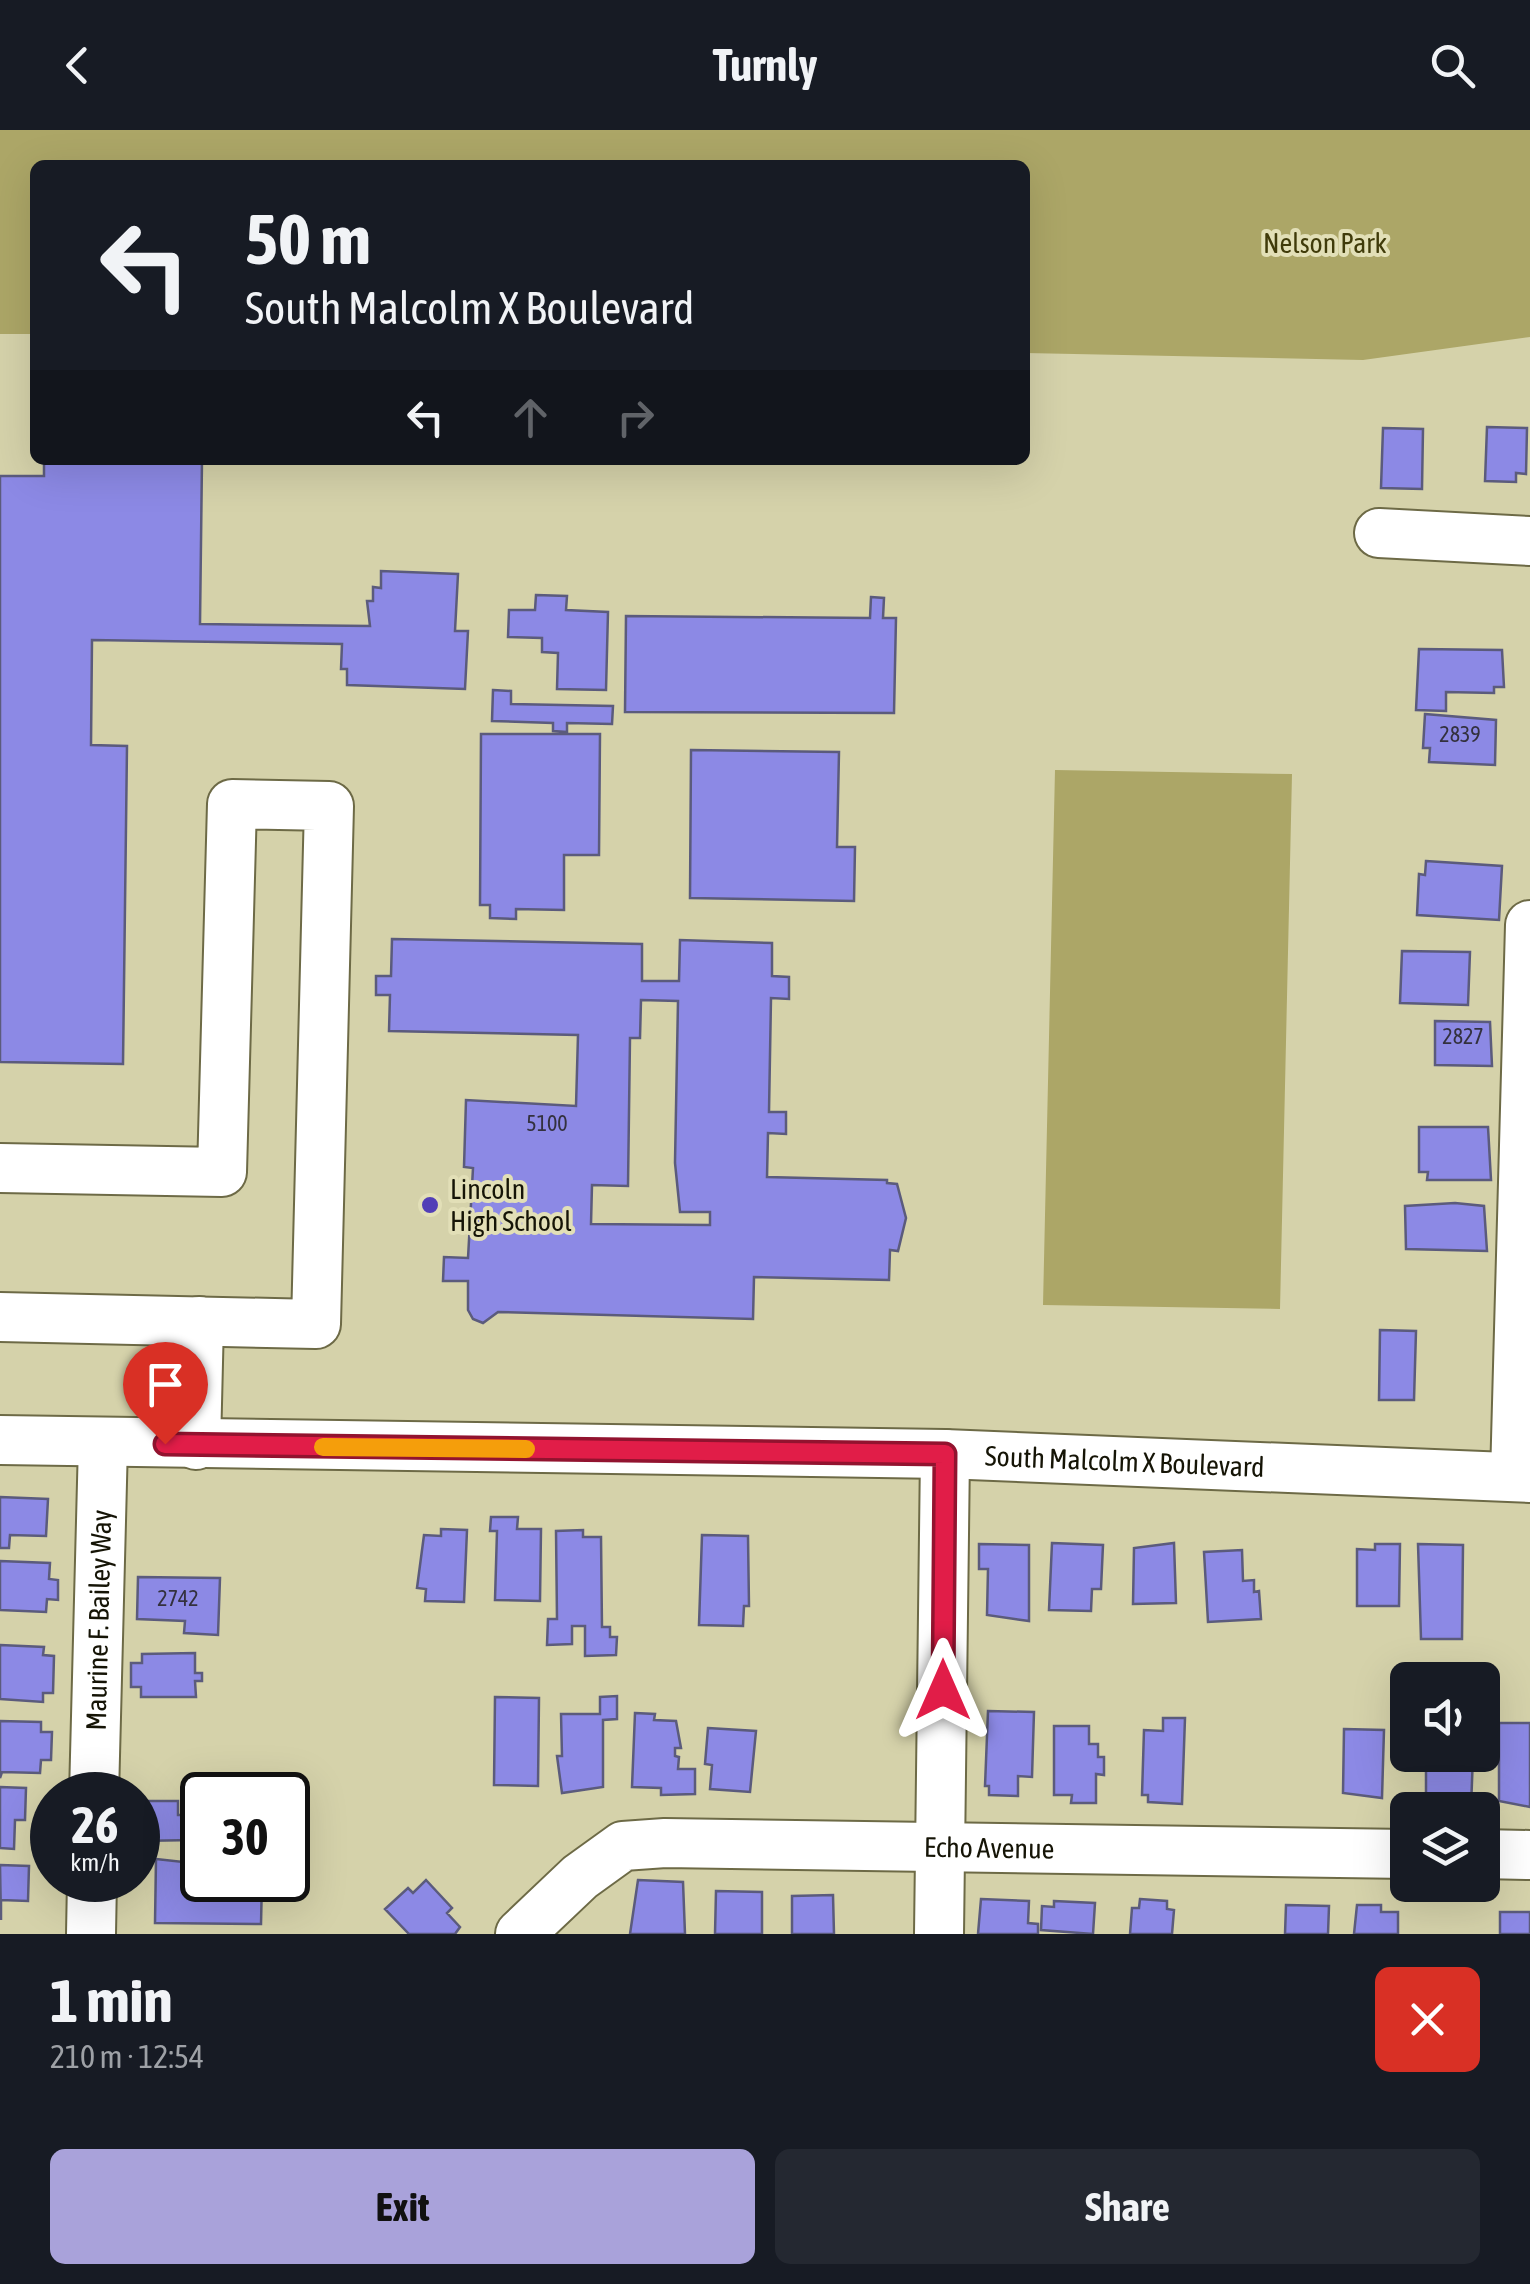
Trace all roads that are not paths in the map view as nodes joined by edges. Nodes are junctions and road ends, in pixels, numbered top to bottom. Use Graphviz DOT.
graph roads {
  1 [pos="1379,533"];
  2 [pos="1530,541"];
  3 [pos="1530,925"];
  4 [pos="0,1168"];
  5 [pos="0,1317"];
  6 [pos="199,1321"];
  7 [pos="0,1440"];
  8 [pos="104,1443"];
  9 [pos="196,1445"];
  10 [pos="945,1454"];
  11 [pos="1523,1478"];
  12 [pos="95,1772"];
  13 [pos="942,1848"];
  14 [pos="1390,1854"];
  15 [pos="1500,1854"];
  16 [pos="1530,1855"];
  17 [pos="92,1902"];
  18 [pos="91,1934"];
  19 [pos="520,1934"];
  20 [pos="939,1934"];
  1 -- 2 [label="street"];
  3 -- 11 [label="street"];
  4 -- 6 [label="street"];
  5 -- 6 [label="street"];
  6 -- 9 [label="street"];
  7 -- 8 [label="street, South Malcolm X Boulevard"];
  8 -- 9 [label="street, South Malcolm X Boulevard"];
  8 -- 12 [label="street, Maurine F. Bailey Way"];
  9 -- 10 [label="street, South Malcolm X Boulevard"];
  10 -- 11 [label="street, South Malcolm X Boulevard"];
  10 -- 13 [label="street"];
  13 -- 14 [label="street, Echo Avenue"];
  13 -- 19 [label="street, Echo Avenue"];
  13 -- 20 [label="street"];
  15 -- 16 [label="street"];
  17 -- 18 [label="street"];
}
